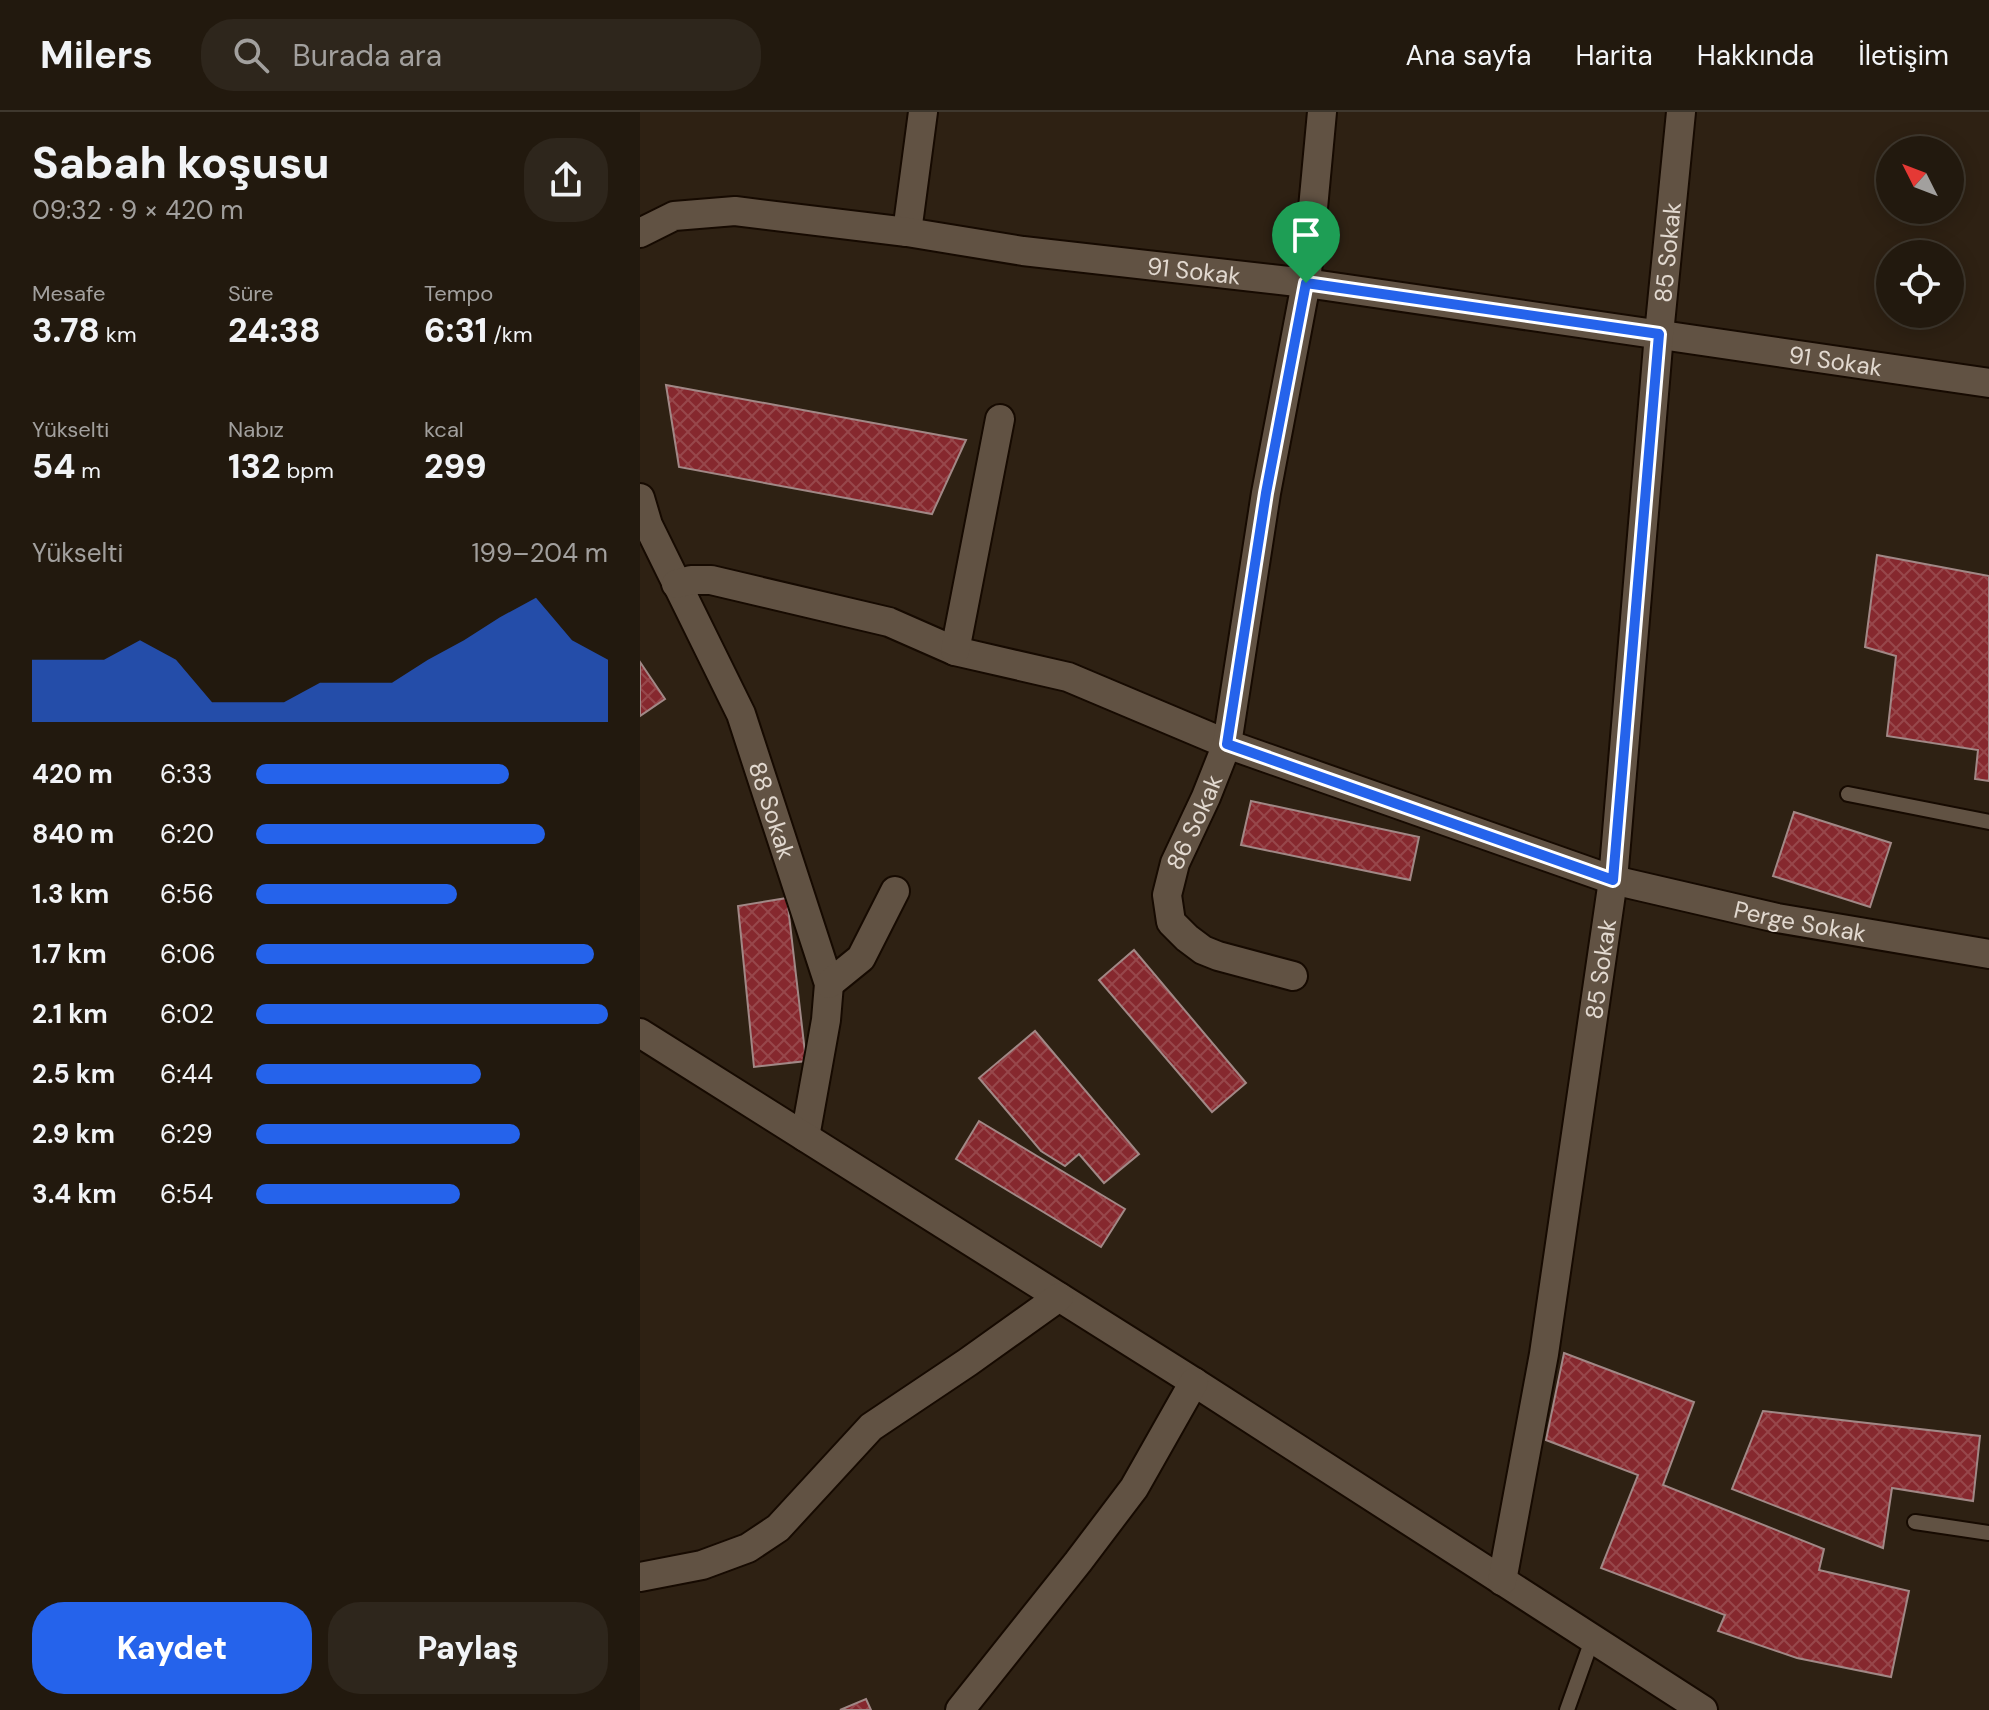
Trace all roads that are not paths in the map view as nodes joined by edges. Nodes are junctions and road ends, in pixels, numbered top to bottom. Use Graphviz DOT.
graph roads {
  1 [pos="923,112"];
  2 [pos="1322,112"];
  3 [pos="1681,112"];
  4 [pos="907,232"];
  5 [pos="640,233"];
  6 [pos="1306,283"];
  7 [pos="1659,334"];
  8 [pos="1989,383"];
  9 [pos="1000,419"];
  10 [pos="643,517"];
  11 [pos="676,584"];
  12 [pos="955,651"];
  13 [pos="1227,744"];
  14 [pos="1848,794"];
  15 [pos="1989,822"];
  16 [pos="1613,880"];
  17 [pos="895,891"];
  18 [pos="1989,954"];
  19 [pos="1293,976"];
  20 [pos="829,984"];
  21 [pos="640,1033"];
  22 [pos="805,1137"];
  23 [pos="1059,1297"];
  24 [pos="1194,1382"];
  25 [pos="1915,1522"];
  26 [pos="1989,1533"];
  27 [pos="640,1577"];
  28 [pos="1502,1581"];
  29 [pos="1592,1640"];
  30 [pos="960,1710"];
  31 [pos="1567,1710"];
  32 [pos="1703,1710"];
  1 -- 4 [label="street"];
  2 -- 6 [label="street, 86 Sokak"];
  3 -- 7 [label="street, 85 Sokak"];
  4 -- 5 [label="street, 91 Sokak"];
  4 -- 6 [label="street, 91 Sokak"];
  6 -- 7 [label="street, 91 Sokak"];
  6 -- 13 [label="street, 86 Sokak"];
  7 -- 8 [label="street, 91 Sokak"];
  7 -- 16 [label="street, 85 Sokak"];
  9 -- 12 [label="street"];
  10 -- 11 [label="street, 88 Sokak"];
  11 -- 12 [label="street, Perge Sokak"];
  11 -- 20 [label="street, 88 Sokak"];
  12 -- 13 [label="street, Perge Sokak"];
  13 -- 16 [label="street, Perge Sokak"];
  13 -- 19 [label="street, 86 Sokak"];
  14 -- 15 [label="lane"];
  16 -- 18 [label="street, Perge Sokak"];
  16 -- 28 [label="street, 85 Sokak"];
  17 -- 20 [label="street"];
  20 -- 22 [label="street, 88 Sokak"];
  21 -- 22 [label="street"];
  22 -- 23 [label="street"];
  23 -- 24 [label="street"];
  23 -- 27 [label="street"];
  24 -- 28 [label="street"];
  24 -- 30 [label="street"];
  25 -- 26 [label="lane"];
  28 -- 29 [label="street"];
  29 -- 31 [label="lane"];
  29 -- 32 [label="street"];
}
